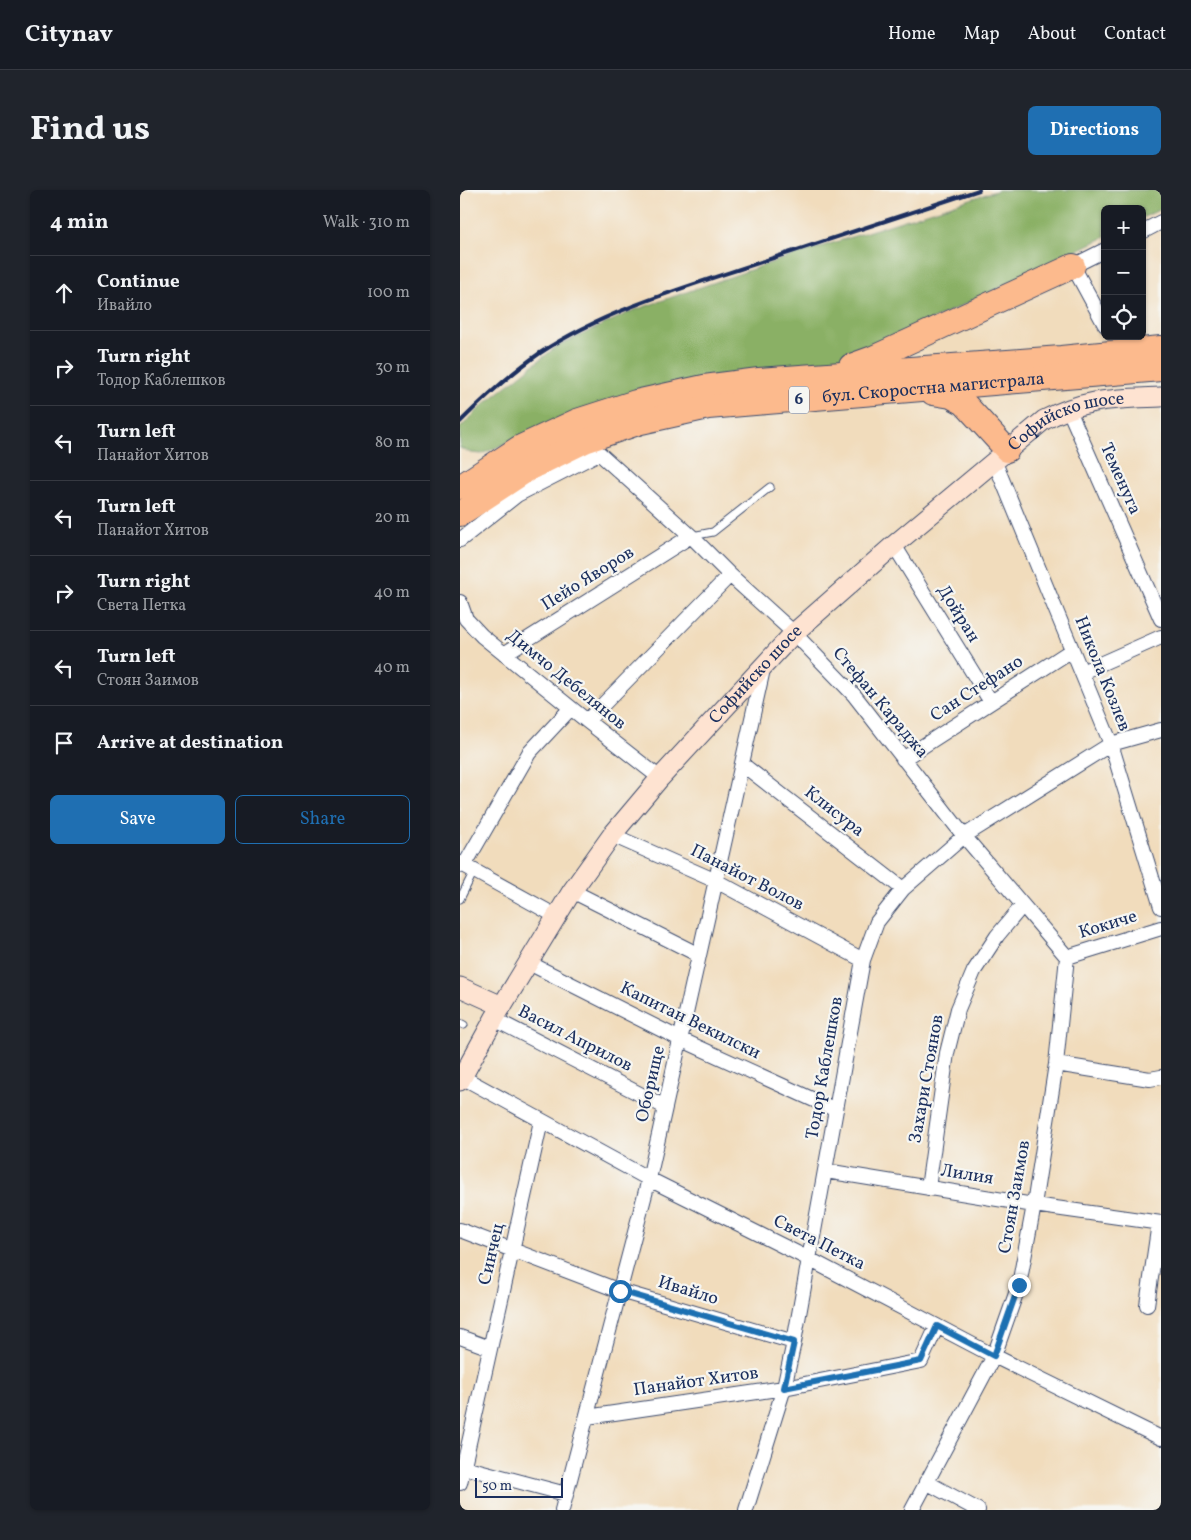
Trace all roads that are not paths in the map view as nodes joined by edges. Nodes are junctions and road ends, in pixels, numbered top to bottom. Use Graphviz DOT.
graph roads {
  1 [pos="1161,222"];
  2 [pos="1146,230"];
  3 [pos="1101,252"];
  4 [pos="1072,266"];
  5 [pos="1101,318"];
  6 [pos="1161,331"];
  7 [pos="1146,335"];
  8 [pos="1127,340"];
  9 [pos="1161,348"];
  10 [pos="1061,358"];
  11 [pos="1161,369"];
  12 [pos="819,376"];
  13 [pos="891,392"];
  14 [pos="1161,397"];
  15 [pos="1068,408"];
  16 [pos="1000,455"];
  17 [pos="460,486"];
  18 [pos="770,487"];
  19 [pos="460,514"];
  20 [pos="691,536"];
  21 [pos="460,540"];
  22 [pos="894,545"];
  23 [pos="730,575"];
  24 [pos="460,602"];
  25 [pos="1161,619"];
  26 [pos="794,633"];
  27 [pos="1161,637"];
  28 [pos="1072,650"];
  29 [pos="504,654"];
  30 [pos="764,664"];
  31 [pos="1082,672"];
  32 [pos="991,702"];
  33 [pos="571,708"];
  34 [pos="587,721"];
  35 [pos="1161,730"];
  36 [pos="1111,744"];
  37 [pos="903,759"];
  38 [pos="742,764"];
  39 [pos="660,778"];
  40 [pos="612,835"];
  41 [pos="964,836"];
  42 [pos="466,867"];
  43 [pos="716,881"];
  44 [pos="903,889"];
  45 [pos="572,891"];
  46 [pos="460,899"];
  47 [pos="1022,906"];
  48 [pos="1161,907"];
  49 [pos="556,916"];
  50 [pos="1161,928"];
  51 [pos="699,955"];
  52 [pos="1067,957"];
  53 [pos="863,960"];
  54 [pos="529,963"];
  55 [pos="460,987"];
  56 [pos="498,1013"];
  57 [pos="680,1039"];
  58 [pos="1056,1064"];
  59 [pos="1161,1077"];
  60 [pos="461,1079"];
  61 [pos="665,1107"];
  62 [pos="836,1110"];
  63 [pos="541,1121"];
  64 [pos="826,1171"];
  65 [pos="649,1179"];
  66 [pos="928,1188"];
  67 [pos="1034,1205"];
  68 [pos="1160,1223"];
  69 [pos="460,1230"];
  70 [pos="512,1250"];
  71 [pos="809,1259"];
  72 [pos="620,1291"];
  73 [pos="1147,1305"];
  74 [pos="937,1326"];
  75 [pos="460,1337"];
  76 [pos="794,1342"];
  77 [pos="490,1348"];
  78 [pos="994,1356"];
  79 [pos="784,1388"];
  80 [pos="587,1417"];
  81 [pos="1161,1438"];
  82 [pos="462,1467"];
  83 [pos="926,1482"];
  84 [pos="460,1483"];
  85 [pos="566,1494"];
  86 [pos="562,1510"];
  87 [pos="746,1510"];
  88 [pos="912,1510"];
  89 [pos="978,1510"];
  1 -- 2 [label="street"];
  3 -- 4 [label="street"];
  4 -- 5 [label="street"];
  4 -- 12 [label="highway"];
  6 -- 7 [label="highway"];
  8 -- 10 [label="highway"];
  9 -- 10 [label="highway, бул. Скоростна магистрала / 6"];
  10 -- 12 [label="highway, бул. Скоростна магистрала / 6"];
  11 -- 13 [label="highway, бул. Скоростна магистрала / 6"];
  12 -- 17 [label="highway, бул. Скоростна магистрала / 6"];
  13 -- 16 [label="highway"];
  13 -- 19 [label="highway, бул. Скоростна магистрала / 6"];
  14 -- 15 [label="main road, Софийско шосе"];
  15 -- 16 [label="main road, Софийско шосе"];
  15 -- 25 [label="street, Теменуга"];
  16 -- 22 [label="main road, Софийско шосе"];
  16 -- 28 [label="street, Никола Козлев"];
  18 -- 20 [label="lane"];
  20 -- 21 [label="street, Стефан Караджа"];
  20 -- 23 [label="street, Стефан Караджа"];
  20 -- 29 [label="street, Пейо Яворов"];
  22 -- 26 [label="main road, Софийско шосе"];
  22 -- 32 [label="street, Дойран"];
  23 -- 26 [label="street, Стефан Караджа"];
  23 -- 34 [label="street"];
  24 -- 29 [label="street, Димчо Дебелянов"];
  26 -- 30 [label="main road, Софийско шосе"];
  26 -- 37 [label="street, Стефан Караджа"];
  27 -- 31 [label="street"];
  28 -- 31 [label="street, Никола Козлев"];
  28 -- 32 [label="street, Сан Стефано"];
  29 -- 33 [label="street, Димчо Дебелянов"];
  30 -- 38 [label="street, Оборище"];
  30 -- 39 [label="main road, Софийско шосе"];
  31 -- 36 [label="street, Никола Козлев"];
  32 -- 37 [label="street, Сан Стефано"];
  33 -- 34 [label="street, Димчо Дебелянов"];
  33 -- 42 [label="street"];
  34 -- 39 [label="street, Димчо Дебелянов"];
  35 -- 36 [label="street, Тодор Каблешков"];
  36 -- 41 [label="street, Тодор Каблешков"];
  36 -- 48 [label="street, Никола Козлев"];
  37 -- 41 [label="street, Стефан Караджа"];
  38 -- 43 [label="street, Оборище"];
  38 -- 44 [label="street, Клисура"];
  39 -- 40 [label="main road, Софийско шосе"];
  40 -- 43 [label="street, Панайот Волов"];
  40 -- 45 [label="main road, Софийско шосе"];
  41 -- 44 [label="street, Тодор Каблешков"];
  41 -- 47 [label="street, Стефан Караджа"];
  42 -- 46 [label="lane"];
  42 -- 49 [label="street"];
  43 -- 51 [label="street, Оборище"];
  43 -- 53 [label="street, Панайот Волов"];
  44 -- 53 [label="street, Тодор Каблешков"];
  45 -- 49 [label="main road, Софийско шосе"];
  45 -- 51 [label="street"];
  47 -- 52 [label="street, Стефан Караджа"];
  47 -- 66 [label="street, Захари Стоянов"];
  49 -- 54 [label="main road, Софийско шосе"];
  50 -- 52 [label="street, Кокиче"];
  51 -- 57 [label="street, Оборище"];
  52 -- 58 [label="street, Стоян Заимов"];
  53 -- 62 [label="street, Тодор Каблешков"];
  54 -- 56 [label="main road, Софийско шосе"];
  54 -- 57 [label="street, Капитан Векилски"];
  55 -- 56 [label="main road"];
  56 -- 60 [label="main road, Софийско шосе"];
  56 -- 61 [label="street, Васил Априлов"];
  57 -- 61 [label="street, Оборище"];
  57 -- 62 [label="street, Капитан Векилски"];
  58 -- 59 [label="street"];
  58 -- 67 [label="street, Стоян Заимов"];
  60 -- 63 [label="street, Света Петка"];
  61 -- 65 [label="street, Оборище"];
  62 -- 64 [label="street, Тодор Каблешков"];
  63 -- 65 [label="street, Света Петка"];
  63 -- 70 [label="street, Синчец"];
  64 -- 66 [label="street, Лилия"];
  64 -- 71 [label="street, Тодор Каблешков"];
  65 -- 71 [label="street, Света Петка"];
  65 -- 72 [label="street, Оборище"];
  66 -- 67 [label="street, Лилия"];
  67 -- 68 [label="street, Лилия"];
  67 -- 78 [label="street, Стоян Заимов"];
  68 -- 73 [label="street"];
  69 -- 70 [label="street, Ивайло"];
  70 -- 72 [label="street, Ивайло"];
  70 -- 77 [label="street, Синчец"];
  71 -- 74 [label="street, Света Петка"];
  71 -- 76 [label="street, Тодор Каблешков"];
  72 -- 76 [label="street, Ивайло"];
  72 -- 80 [label="street, Оборище"];
  74 -- 78 [label="street, Света Петка"];
  74 -- 79 [label="street, Панайот Хитов"];
  75 -- 77 [label="street"];
  76 -- 79 [label="street, Тодор Каблешков"];
  77 -- 82 [label="street, Синчец"];
  78 -- 81 [label="street, Света Петка"];
  78 -- 83 [label="street, Стоян Заимов"];
  79 -- 80 [label="street, Панайот Хитов"];
  79 -- 87 [label="street, Тодор Каблешков"];
  80 -- 85 [label="street, Оборище"];
  82 -- 84 [label="street, Синчец"];
  82 -- 85 [label="street"];
  83 -- 88 [label="street, Стоян Заимов"];
  83 -- 89 [label="street"];
  85 -- 86 [label="street, Оборище"];
}
